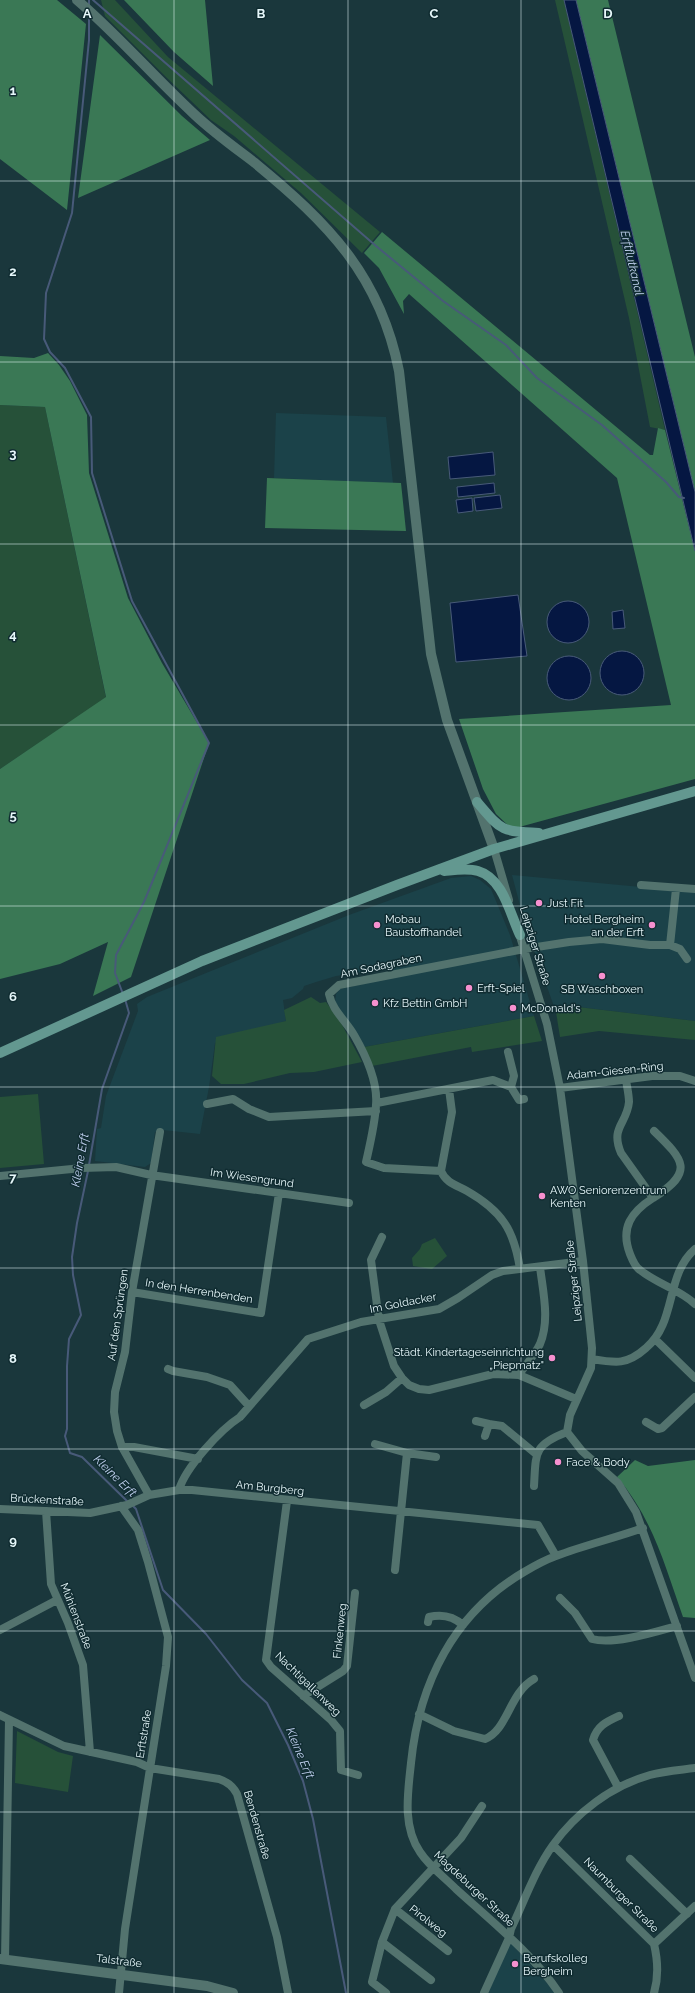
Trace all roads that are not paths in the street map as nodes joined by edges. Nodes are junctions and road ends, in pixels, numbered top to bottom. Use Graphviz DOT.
graph roads {
  1 [pos="79,2"];
  2 [pos="695,791"];
  3 [pos="477,802"];
  4 [pos="545,833"];
  5 [pos="494,849"];
  6 [pos="432,872"];
  7 [pos="641,885"];
  8 [pos="676,889"];
  9 [pos="695,889"];
  10 [pos="520,936"];
  11 [pos="670,944"];
  12 [pos="524,949"];
  13 [pos="687,959"];
  14 [pos="508,1052"];
  15 [pos="0,1053"];
  16 [pos="626,1080"];
  17 [pos="695,1081"];
  18 [pos="511,1087"];
  19 [pos="560,1088"];
  20 [pos="449,1090"];
  21 [pos="524,1098"];
  22 [pos="207,1104"];
  23 [pos="376,1107"];
  24 [pos="654,1131"];
  25 [pos="160,1132"];
  26 [pos="442,1171"];
  27 [pos="151,1175"];
  28 [pos="0,1176"];
  29 [pos="279,1192"];
  30 [pos="653,1198"];
  31 [pos="349,1203"];
  32 [pos="382,1237"];
  33 [pos="695,1248"];
  34 [pos="583,1261"];
  35 [pos="540,1267"];
  36 [pos="520,1269"];
  37 [pos="674,1289"];
  38 [pos="132,1292"];
  39 [pos="695,1304"];
  40 [pos="379,1320"];
  41 [pos="656,1340"];
  42 [pos="592,1359"];
  43 [pos="168,1368"];
  44 [pos="519,1375"];
  45 [pos="402,1378"];
  46 [pos="695,1378"];
  47 [pos="695,1397"];
  48 [pos="576,1399"];
  49 [pos="364,1405"];
  50 [pos="249,1406"];
  51 [pos="476,1421"];
  52 [pos="646,1422"];
  53 [pos="489,1424"];
  54 [pos="567,1432"];
  55 [pos="486,1436"];
  56 [pos="375,1444"];
  57 [pos="122,1447"];
  58 [pos="407,1453"];
  59 [pos="536,1454"];
  60 [pos="436,1457"];
  61 [pos="198,1459"];
  62 [pos="534,1486"];
  63 [pos="179,1490"];
  64 [pos="149,1495"];
  65 [pos="139,1500"];
  66 [pos="287,1501"];
  67 [pos="124,1505"];
  68 [pos="0,1509"];
  69 [pos="400,1510"];
  70 [pos="46,1512"];
  71 [pos="643,1528"];
  72 [pos="556,1556"];
  73 [pos="395,1570"];
  74 [pos="355,1593"];
  75 [pos="560,1598"];
  76 [pos="57,1600"];
  77 [pos="428,1622"];
  78 [pos="462,1625"];
  79 [pos="677,1626"];
  80 [pos="0,1630"];
  81 [pos="693,1664"];
  82 [pos="695,1678"];
  83 [pos="534,1679"];
  84 [pos="303,1696"];
  85 [pos="419,1714"];
  86 [pos="0,1716"];
  87 [pos="619,1716"];
  88 [pos="9,1720"];
  89 [pos="90,1752"];
  90 [pos="150,1768"];
  91 [pos="695,1768"];
  92 [pos="358,1774"];
  93 [pos="618,1787"];
  94 [pos="482,1806"];
  95 [pos="553,1845"];
  96 [pos="630,1859"];
  97 [pos="433,1867"];
  98 [pos="695,1906"];
  99 [pos="395,1909"];
  100 [pos="687,1914"];
  101 [pos="509,1938"];
  102 [pos="382,1942"];
  103 [pos="654,1944"];
  104 [pos="448,1951"];
  105 [pos="2,1959"];
  106 [pos="120,1973"];
  107 [pos="431,1980"];
  108 [pos="118,1993"];
  109 [pos="233,1993"];
  110 [pos="288,1993"];
  111 [pos="386,1993"];
  112 [pos="484,1993"];
  113 [pos="559,1993"];
  114 [pos="654,1993"];
  1 -- 3 [label="street"];
  2 -- 4 [label="main road"];
  3 -- 4 [label="main road"];
  3 -- 5 [label="street"];
  4 -- 5 [label="main road"];
  5 -- 6 [label="main road"];
  5 -- 10 [label="street, Leipziger Straße"];
  6 -- 10 [label="main road"];
  6 -- 15 [label="main road"];
  7 -- 8 [label="street"];
  8 -- 9 [label="street"];
  8 -- 11 [label="street"];
  10 -- 12 [label="street, Leipziger Straße"];
  11 -- 12 [label="street"];
  11 -- 13 [label="street"];
  12 -- 19 [label="street, Leipziger Straße"];
  12 -- 23 [label="street, Am Sodagraben"];
  14 -- 18 [label="street"];
  16 -- 17 [label="street, Adam-Giesen-Ring"];
  16 -- 19 [label="street, Adam-Giesen-Ring"];
  16 -- 30 [label="street"];
  18 -- 20 [label="street"];
  18 -- 21 [label="street"];
  19 -- 34 [label="street, Leipziger Straße"];
  20 -- 23 [label="street"];
  20 -- 26 [label="street"];
  22 -- 23 [label="street"];
  23 -- 26 [label="street, Am Sodagraben"];
  24 -- 30 [label="street"];
  25 -- 27 [label="street, Auf den Sprüngen"];
  26 -- 36 [label="street"];
  27 -- 28 [label="street, Im Wiesengrund"];
  27 -- 29 [label="street, Im Wiesengrund"];
  27 -- 38 [label="street, Auf den Sprüngen"];
  29 -- 31 [label="street, Im Wiesengrund"];
  29 -- 38 [label="street, In den Herrenbenden"];
  30 -- 37 [label="street"];
  32 -- 40 [label="street"];
  33 -- 37 [label="street"];
  34 -- 35 [label="street, Im Goldacker"];
  34 -- 42 [label="street, Leipziger Straße"];
  35 -- 36 [label="street, Im Goldacker"];
  35 -- 44 [label="street"];
  36 -- 40 [label="street, Im Goldacker"];
  37 -- 39 [label="street"];
  37 -- 41 [label="street"];
  38 -- 57 [label="street, Auf den Sprüngen"];
  40 -- 45 [label="street"];
  40 -- 50 [label="street, Im Goldacker"];
  41 -- 42 [label="street"];
  41 -- 46 [label="street"];
  42 -- 48 [label="street, Leipziger Straße"];
  43 -- 50 [label="street"];
  44 -- 45 [label="street"];
  44 -- 48 [label="street"];
  45 -- 49 [label="street"];
  47 -- 52 [label="street"];
  48 -- 54 [label="street, Leipziger Straße"];
  50 -- 61 [label="street, Im Goldacker"];
  51 -- 53 [label="street"];
  53 -- 55 [label="street"];
  53 -- 59 [label="street"];
  54 -- 59 [label="street"];
  54 -- 71 [label="street"];
  56 -- 58 [label="street"];
  57 -- 61 [label="street"];
  57 -- 64 [label="street, Auf den Sprüngen"];
  58 -- 60 [label="street"];
  58 -- 69 [label="street"];
  59 -- 62 [label="street"];
  61 -- 63 [label="street, Im Goldacker"];
  63 -- 64 [label="street, Am Burgberg"];
  63 -- 66 [label="street, Am Burgberg"];
  64 -- 65 [label="street, Am Burgberg"];
  65 -- 67 [label="street, Brückenstraße"];
  66 -- 69 [label="street, Am Burgberg"];
  66 -- 84 [label="street, Nachtigallenweg"];
  67 -- 70 [label="street, Brückenstraße"];
  67 -- 90 [label="street, Erftstraße"];
  68 -- 70 [label="street, Brückenstraße"];
  69 -- 72 [label="street, Am Burgberg"];
  69 -- 73 [label="street"];
  70 -- 76 [label="street, Mühlenstraße"];
  71 -- 72 [label="street, Magdeburger Straße"];
  71 -- 79 [label="street"];
  72 -- 78 [label="street, Magdeburger Straße"];
  74 -- 84 [label="street, Finkenweg"];
  75 -- 79 [label="street"];
  76 -- 80 [label="street"];
  76 -- 89 [label="street, Mühlenstraße"];
  77 -- 78 [label="street"];
  78 -- 85 [label="street, Magdeburger Straße"];
  79 -- 81 [label="street"];
  81 -- 82 [label="street"];
  83 -- 85 [label="street"];
  84 -- 92 [label="street, Nachtigallenweg"];
  85 -- 97 [label="street, Magdeburger Straße"];
  86 -- 88 [label="street, Bendenstraße"];
  87 -- 93 [label="street"];
  88 -- 89 [label="street, Bendenstraße"];
  88 -- 105 [label="street"];
  89 -- 90 [label="street, Bendenstraße"];
  90 -- 106 [label="street, Erftstraße"];
  90 -- 110 [label="street, Bendenstraße"];
  91 -- 93 [label="street"];
  93 -- 95 [label="street"];
  94 -- 97 [label="street, Pirolweg"];
  95 -- 101 [label="street"];
  95 -- 103 [label="street, Naumburger Straße"];
  96 -- 100 [label="street"];
  97 -- 99 [label="street, Pirolweg"];
  97 -- 101 [label="street, Magdeburger Straße"];
  98 -- 100 [label="street"];
  99 -- 102 [label="street, Pirolweg"];
  99 -- 104 [label="street, Pirolweg"];
  100 -- 103 [label="street"];
  101 -- 112 [label="street"];
  101 -- 113 [label="street, Magdeburger Straße"];
  102 -- 107 [label="street"];
  102 -- 111 [label="street, Pirolweg"];
  103 -- 114 [label="street, Naumburger Straße"];
  105 -- 106 [label="street, Talstraße"];
  106 -- 108 [label="street, Erftstraße"];
  106 -- 109 [label="street, Talstraße"];
}
